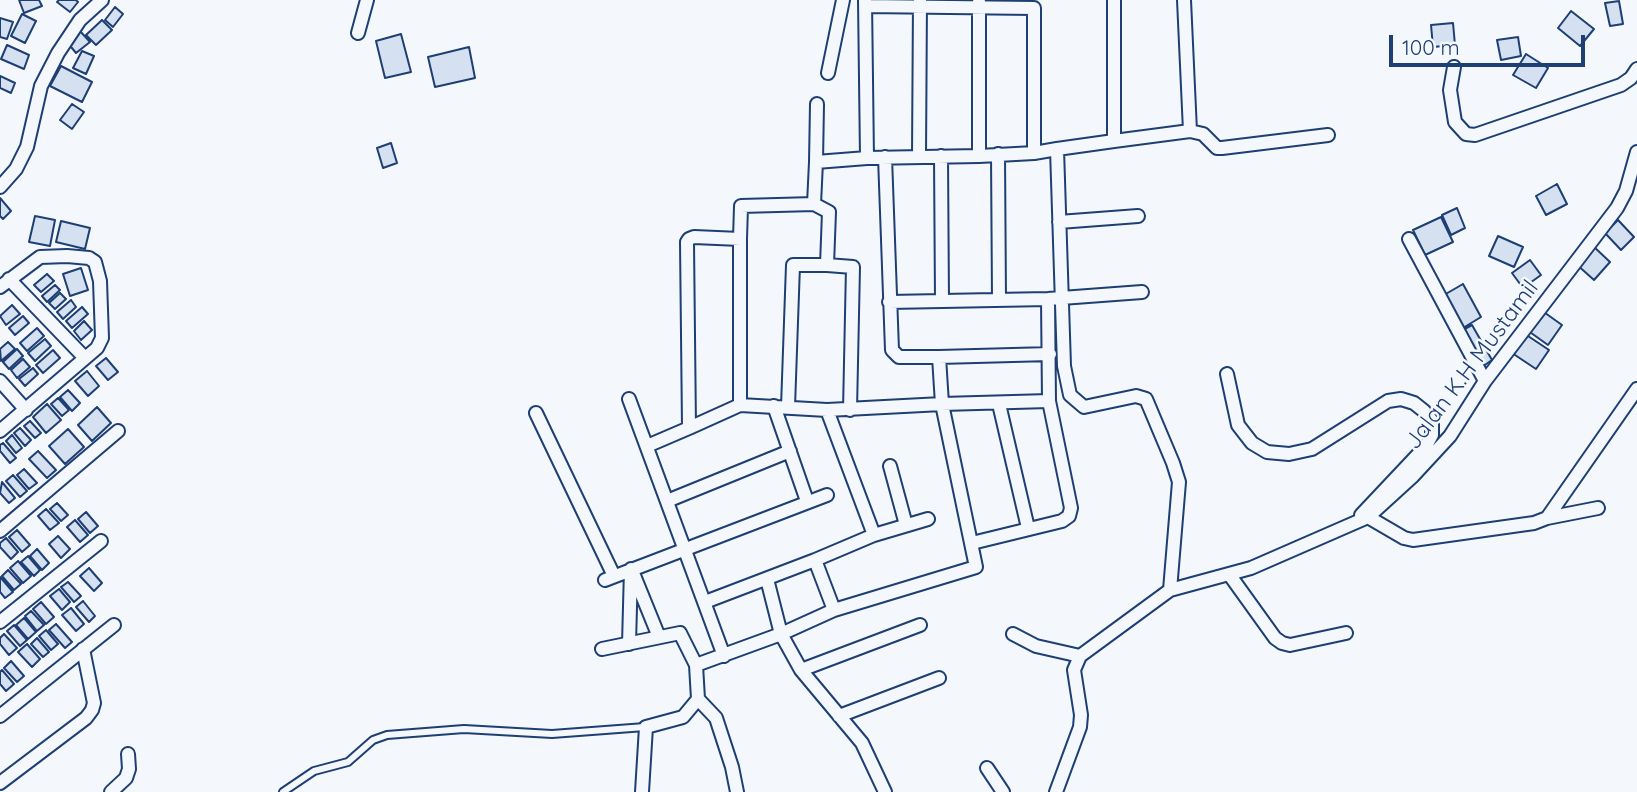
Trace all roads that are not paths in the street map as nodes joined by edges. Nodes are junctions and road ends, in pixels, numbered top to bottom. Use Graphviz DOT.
graph roads {
  1 [pos="102,0"];
  2 [pos="367,0"];
  3 [pos="843,0"];
  4 [pos="1114,0"];
  5 [pos="1184,0"];
  6 [pos="865,3"];
  7 [pos="921,3"];
  8 [pos="979,4"];
  9 [pos="1034,4"];
  10 [pos="358,33"];
  11 [pos="1454,67"];
  12 [pos="1637,69"];
  13 [pos="828,73"];
  14 [pos="817,104"];
  15 [pos="1190,131"];
  16 [pos="1328,135"];
  17 [pos="1114,141"];
  18 [pos="1057,149"];
  19 [pos="1637,152"];
  20 [pos="1034,153"];
  21 [pos="998,154"];
  22 [pos="941,156"];
  23 [pos="979,156"];
  24 [pos="885,157"];
  25 [pos="919,157"];
  26 [pos="867,158"];
  27 [pos="816,162"];
  28 [pos="0,187"];
  29 [pos="814,204"];
  30 [pos="1138,216"];
  31 [pos="1059,222"];
  32 [pos="740,239"];
  33 [pos="1409,239"];
  34 [pos="827,265"];
  35 [pos="5,283"];
  36 [pos="1142,292"];
  37 [pos="1054,298"];
  38 [pos="942,300"];
  39 [pos="999,300"];
  40 [pos="889,302"];
  41 [pos="1050,354"];
  42 [pos="84,357"];
  43 [pos="939,357"];
  44 [pos="1227,374"];
  45 [pos="0,381"];
  46 [pos="1485,381"];
  47 [pos="1637,389"];
  48 [pos="629,399"];
  49 [pos="1049,401"];
  50 [pos="942,404"];
  51 [pos="999,404"];
  52 [pos="740,405"];
  53 [pos="781,407"];
  54 [pos="827,410"];
  55 [pos="850,410"];
  56 [pos="26,411"];
  57 [pos="536,413"];
  58 [pos="689,428"];
  59 [pos="0,431"];
  60 [pos="118,431"];
  61 [pos="647,446"];
  62 [pos="790,452"];
  63 [pos="890,466"];
  64 [pos="827,495"];
  65 [pos="667,501"];
  66 [pos="807,501"];
  67 [pos="1598,508"];
  68 [pos="1368,517"];
  69 [pos="1547,518"];
  70 [pos="928,519"];
  71 [pos="906,525"];
  72 [pos="1351,526"];
  73 [pos="1028,528"];
  74 [pos="0,531"];
  75 [pos="874,534"];
  76 [pos="101,541"];
  77 [pos="972,544"];
  78 [pos="685,548"];
  79 [pos="815,561"];
  80 [pos="631,569"];
  81 [pos="1229,574"];
  82 [pos="767,579"];
  83 [pos="1170,590"];
  84 [pos="705,602"];
  85 [pos="834,610"];
  86 [pos="0,622"];
  87 [pos="114,625"];
  88 [pos="920,625"];
  89 [pos="1346,632"];
  90 [pos="781,634"];
  91 [pos="1013,634"];
  92 [pos="659,637"];
  93 [pos="629,644"];
  94 [pos="83,649"];
  95 [pos="602,649"];
  96 [pos="724,656"];
  97 [pos="1080,656"];
  98 [pos="696,665"];
  99 [pos="801,670"];
  100 [pos="939,678"];
  101 [pos="698,699"];
  102 [pos="0,716"];
  103 [pos="839,716"];
  104 [pos="646,727"];
  105 [pos="128,754"];
  106 [pos="987,768"];
  107 [pos="0,782"];
  108 [pos="3,792"];
  109 [pos="111,792"];
  110 [pos="283,792"];
  111 [pos="642,792"];
  112 [pos="737,792"];
  113 [pos="885,792"];
  114 [pos="1003,792"];
  115 [pos="1056,792"];
  1 -- 28 [label="street"];
  2 -- 10 [label="street"];
  3 -- 13 [label="street"];
  4 -- 17 [label="street"];
  5 -- 15 [label="street"];
  6 -- 7 [label="street"];
  6 -- 26 [label="street"];
  7 -- 8 [label="street"];
  7 -- 25 [label="street"];
  8 -- 9 [label="street"];
  8 -- 23 [label="street"];
  9 -- 20 [label="street"];
  11 -- 12 [label="street"];
  14 -- 27 [label="street"];
  15 -- 16 [label="street"];
  15 -- 17 [label="street"];
  17 -- 18 [label="street"];
  18 -- 20 [label="street"];
  18 -- 31 [label="street"];
  19 -- 46 [label="street, Jalan K.H Mustamil"];
  20 -- 21 [label="street"];
  21 -- 23 [label="street"];
  21 -- 39 [label="street"];
  22 -- 23 [label="street"];
  22 -- 25 [label="street"];
  22 -- 38 [label="street"];
  24 -- 25 [label="street"];
  24 -- 26 [label="street"];
  24 -- 40 [label="street"];
  26 -- 27 [label="street"];
  27 -- 29 [label="street"];
  29 -- 32 [label="street"];
  29 -- 34 [label="street"];
  30 -- 31 [label="street"];
  31 -- 37 [label="street"];
  32 -- 52 [label="street"];
  32 -- 58 [label="street"];
  33 -- 46 [label="street"];
  34 -- 53 [label="street"];
  34 -- 55 [label="street"];
  35 -- 42 [label="street"];
  35 -- 42 [label="street"];
  36 -- 37 [label="street"];
  37 -- 39 [label="street"];
  37 -- 41 [label="street"];
  37 -- 83 [label="street"];
  38 -- 39 [label="street"];
  38 -- 40 [label="street"];
  40 -- 43 [label="street"];
  41 -- 43 [label="street"];
  41 -- 49 [label="street"];
  42 -- 56 [label="street"];
  43 -- 50 [label="street"];
  44 -- 72 [label="street"];
  45 -- 56 [label="street"];
  46 -- 68 [label="street, Jalan K.H Mustamil"];
  47 -- 69 [label="street"];
  48 -- 61 [label="street"];
  49 -- 51 [label="street"];
  49 -- 73 [label="street"];
  50 -- 51 [label="street"];
  50 -- 55 [label="street"];
  50 -- 77 [label="street"];
  51 -- 73 [label="street"];
  52 -- 53 [label="street"];
  52 -- 58 [label="street"];
  53 -- 54 [label="street"];
  53 -- 62 [label="street"];
  54 -- 55 [label="street"];
  54 -- 75 [label="street"];
  56 -- 59 [label="street"];
  57 -- 80 [label="street"];
  58 -- 61 [label="street"];
  60 -- 74 [label="street"];
  61 -- 65 [label="street"];
  62 -- 65 [label="street"];
  62 -- 66 [label="street"];
  63 -- 71 [label="street"];
  64 -- 66 [label="street"];
  65 -- 78 [label="street"];
  66 -- 78 [label="street"];
  67 -- 69 [label="street"];
  68 -- 69 [label="street"];
  68 -- 72 [label="street, Jalan K.H Mustamil"];
  70 -- 71 [label="street"];
  71 -- 75 [label="street"];
  72 -- 81 [label="street, Jalan K.H Mustamil"];
  73 -- 77 [label="street"];
  75 -- 79 [label="street"];
  76 -- 86 [label="street"];
  77 -- 85 [label="street"];
  78 -- 80 [label="street"];
  78 -- 84 [label="street"];
  79 -- 82 [label="street"];
  79 -- 85 [label="street"];
  80 -- 92 [label="street"];
  80 -- 93 [label="street"];
  81 -- 83 [label="street, Jalan K.H Mustamil"];
  81 -- 89 [label="street"];
  82 -- 84 [label="street"];
  82 -- 90 [label="street"];
  83 -- 97 [label="street, Jalan K.H Mustamil"];
  84 -- 96 [label="street"];
  85 -- 90 [label="street"];
  87 -- 94 [label="street"];
  88 -- 99 [label="street"];
  90 -- 96 [label="street"];
  90 -- 99 [label="street"];
  91 -- 97 [label="street"];
  92 -- 93 [label="street"];
  92 -- 98 [label="street"];
  93 -- 95 [label="street"];
  94 -- 102 [label="street"];
  94 -- 107 [label="street"];
  96 -- 98 [label="street"];
  97 -- 115 [label="street"];
  98 -- 101 [label="street"];
  99 -- 103 [label="street"];
  100 -- 103 [label="street"];
  101 -- 104 [label="street"];
  101 -- 112 [label="street"];
  103 -- 113 [label="street"];
  104 -- 110 [label="lane"];
  104 -- 111 [label="street"];
  105 -- 109 [label="street"];
  106 -- 114 [label="street"];
  107 -- 108 [label="street"];
}
